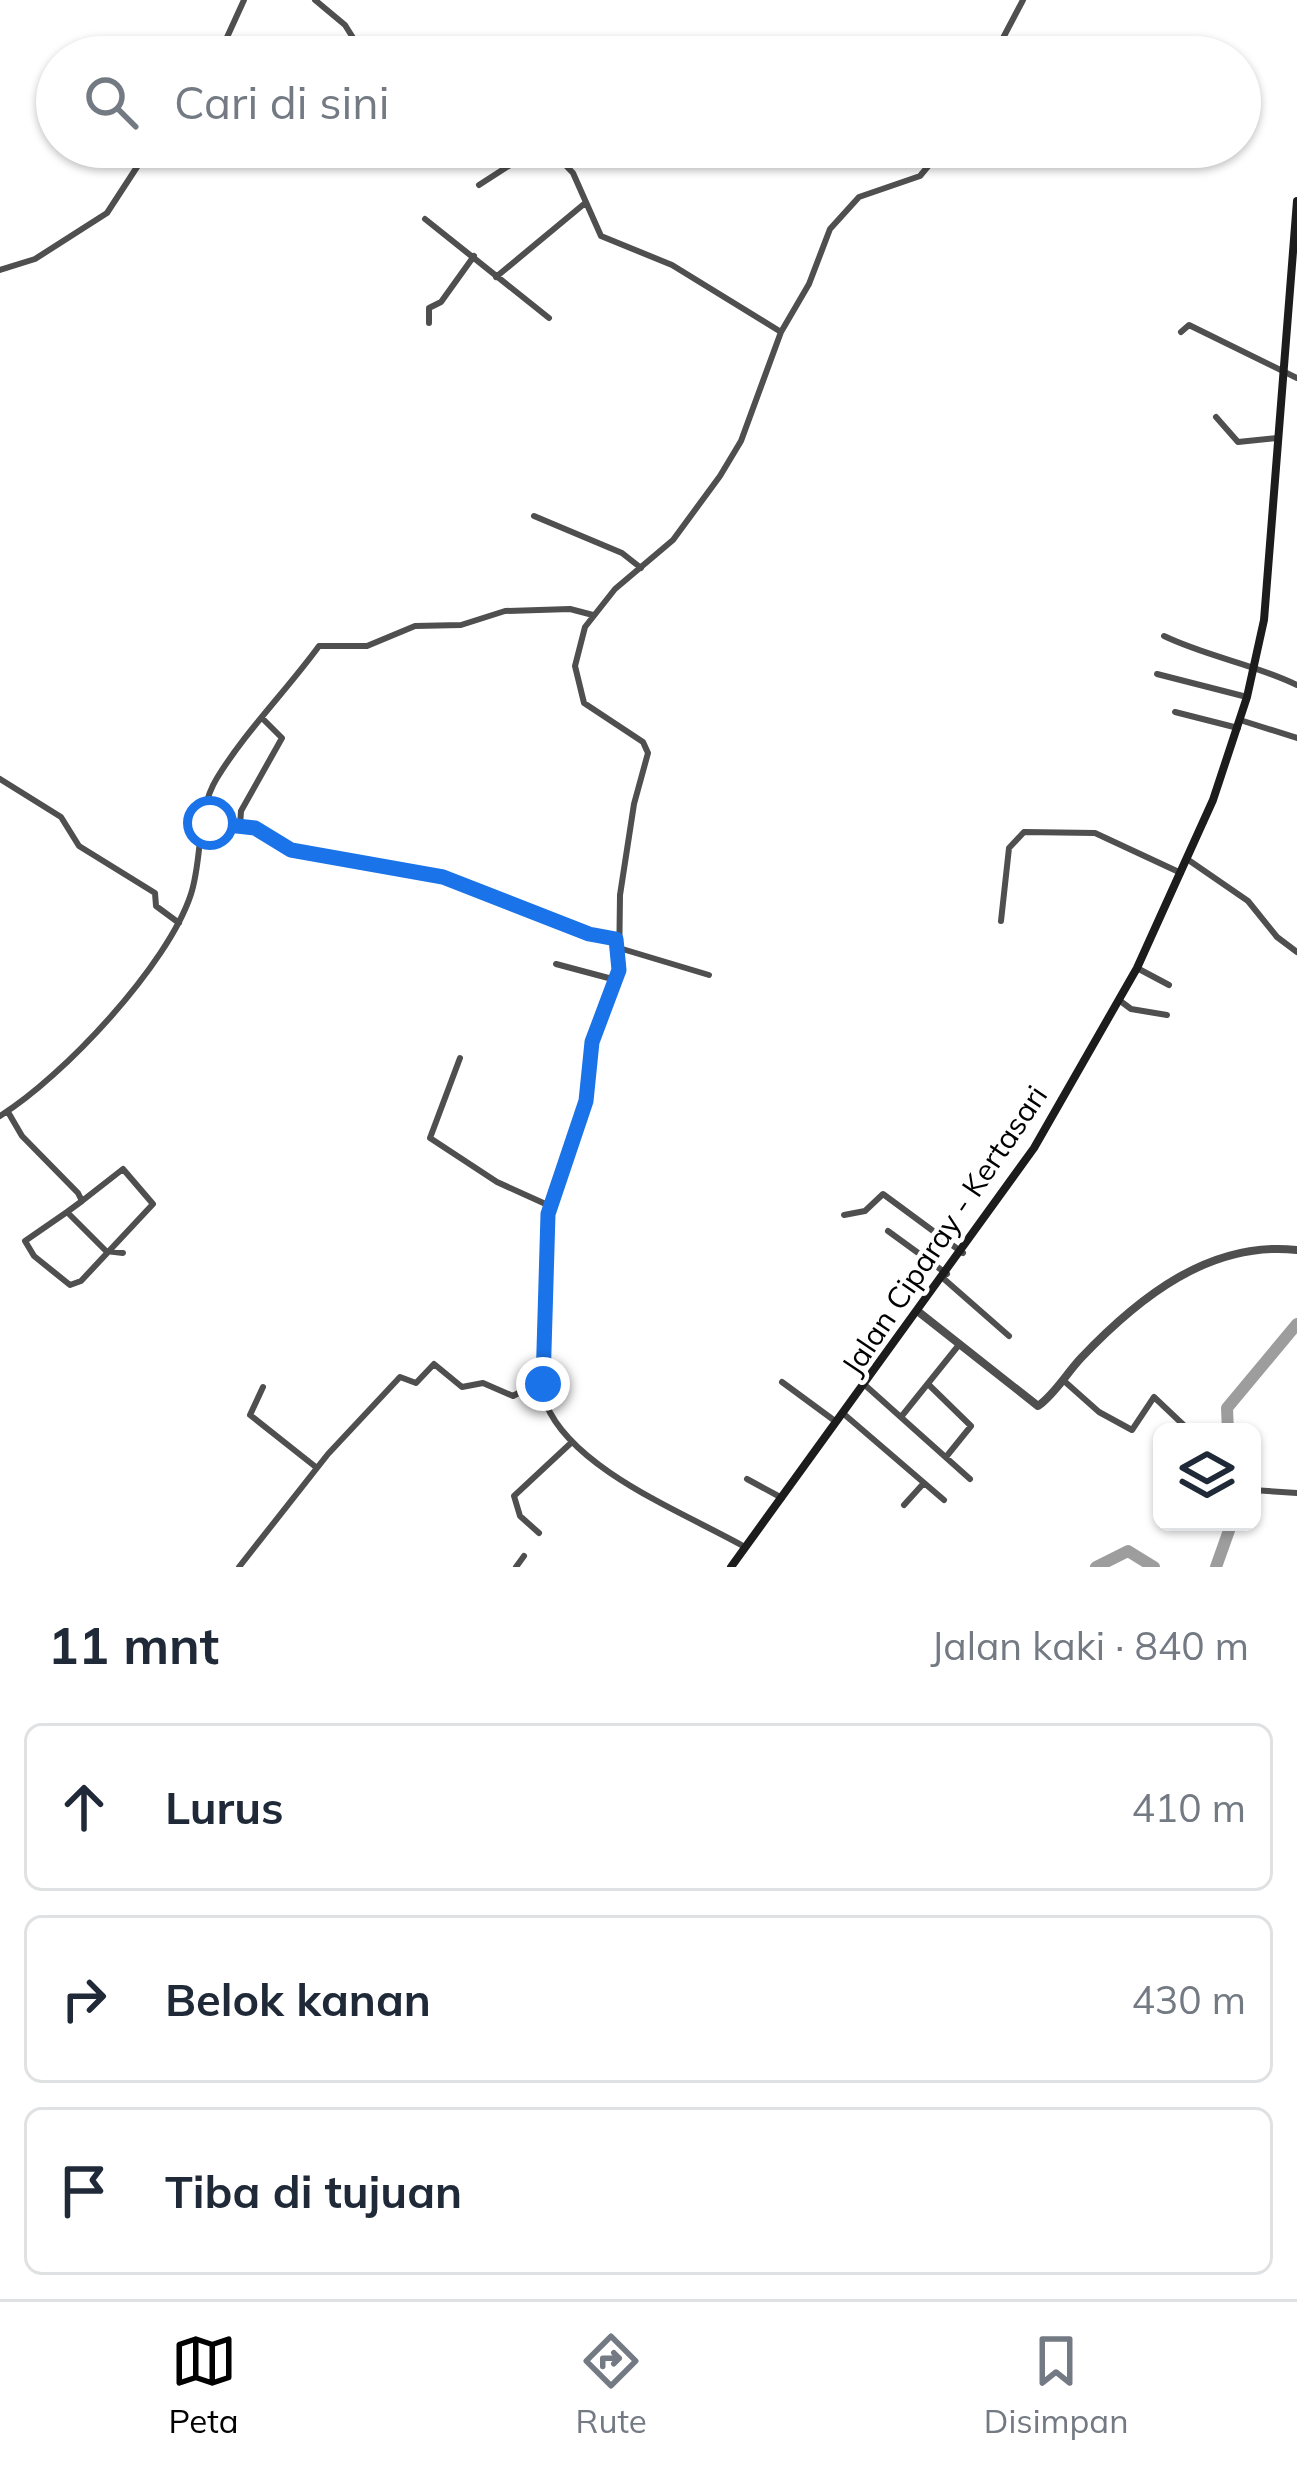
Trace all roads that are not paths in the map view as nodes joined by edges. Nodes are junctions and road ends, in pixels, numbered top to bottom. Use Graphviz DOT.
graph roads {
  1 [pos="244,0"];
  2 [pos="315,0"];
  3 [pos="1023,0"];
  4 [pos="228,36"];
  5 [pos="352,36"];
  6 [pos="1004,36"];
  7 [pos="136,168"];
  8 [pos="505,168"];
  9 [pos="568,168"];
  10 [pos="924,168"];
  11 [pos="479,185"];
  12 [pos="1297,201"];
  13 [pos="584,204"];
  14 [pos="425,220"];
  15 [pos="1295,242"];
  16 [pos="474,256"];
  17 [pos="0,269"];
  18 [pos="496,277"];
  19 [pos="549,318"];
  20 [pos="429,323"];
  21 [pos="781,332"];
  22 [pos="1180,332"];
  23 [pos="1283,368"];
  24 [pos="1297,378"];
  25 [pos="1216,417"];
  26 [pos="1277,437"];
  27 [pos="534,516"];
  28 [pos="640,568"];
  29 [pos="593,615"];
  30 [pos="1164,636"];
  31 [pos="1256,665"];
  32 [pos="1156,674"];
  33 [pos="1297,685"];
  34 [pos="1246,697"];
  35 [pos="1175,712"];
  36 [pos="264,720"];
  37 [pos="1239,724"];
  38 [pos="1297,738"];
  39 [pos="0,779"];
  40 [pos="205,820"];
  41 [pos="239,826"];
  42 [pos="1187,859"];
  43 [pos="1181,873"];
  44 [pos="1000,921"];
  45 [pos="179,923"];
  46 [pos="617,944"];
  47 [pos="1297,952"];
  48 [pos="556,964"];
  49 [pos="1137,968"];
  50 [pos="709,974"];
  51 [pos="616,980"];
  52 [pos="1169,985"];
  53 [pos="1120,1000"];
  54 [pos="1167,1015"];
  55 [pos="460,1058"];
  56 [pos="4,1114"];
  57 [pos="82,1202"];
  58 [pos="550,1206"];
  59 [pos="67,1212"];
  60 [pos="844,1215"];
  61 [pos="888,1231"];
  62 [pos="1297,1250"];
  63 [pos="106,1251"];
  64 [pos="123,1253"];
  65 [pos="963,1253"];
  66 [pos="946,1277"];
  67 [pos="920,1313"];
  68 [pos="1009,1336"];
  69 [pos="958,1346"];
  70 [pos="542,1380"];
  71 [pos="1063,1380"];
  72 [pos="782,1382"];
  73 [pos="928,1384"];
  74 [pos="866,1386"];
  75 [pos="263,1387"];
  76 [pos="901,1417"];
  77 [pos="842,1419"];
  78 [pos="1181,1423"];
  79 [pos="572,1442"];
  80 [pos="946,1456"];
  81 [pos="317,1468"];
  82 [pos="747,1479"];
  83 [pos="970,1479"];
  84 [pos="922,1484"];
  85 [pos="1261,1491"];
  86 [pos="1297,1493"];
  87 [pos="782,1498"];
  88 [pos="944,1500"];
  89 [pos="904,1505"];
  90 [pos="539,1533"];
  91 [pos="745,1547"];
  92 [pos="524,1556"];
  93 [pos="239,1567"];
  94 [pos="516,1567"];
  95 [pos="731,1567"];
  1 -- 4 [label="street"];
  2 -- 5 [label="street"];
  3 -- 6 [label="street"];
  7 -- 17 [label="street"];
  8 -- 11 [label="street"];
  9 -- 13 [label="street"];
  10 -- 21 [label="street"];
  12 -- 15 [label="main road, Jalan Ciparay - Kertasari"];
  13 -- 18 [label="street"];
  13 -- 21 [label="street"];
  14 -- 16 [label="street"];
  15 -- 23 [label="main road, Jalan Ciparay - Kertasari"];
  16 -- 18 [label="street"];
  16 -- 20 [label="street"];
  18 -- 19 [label="street"];
  21 -- 28 [label="street"];
  22 -- 23 [label="street"];
  23 -- 24 [label="street"];
  23 -- 26 [label="main road, Jalan Ciparay - Kertasari"];
  25 -- 26 [label="street"];
  26 -- 31 [label="main road, Jalan Ciparay - Kertasari"];
  27 -- 28 [label="street"];
  28 -- 29 [label="street"];
  29 -- 36 [label="street"];
  29 -- 46 [label="street"];
  30 -- 31 [label="street"];
  31 -- 33 [label="street"];
  31 -- 34 [label="main road, Jalan Ciparay - Kertasari"];
  32 -- 34 [label="street"];
  34 -- 37 [label="main road, Jalan Ciparay - Kertasari"];
  35 -- 37 [label="street"];
  36 -- 40 [label="street"];
  36 -- 41 [label="street"];
  37 -- 38 [label="street"];
  37 -- 42 [label="main road, Jalan Ciparay - Kertasari"];
  39 -- 45 [label="street"];
  40 -- 41 [label="street"];
  40 -- 45 [label="street"];
  41 -- 46 [label="street"];
  42 -- 43 [label="main road, Jalan Ciparay - Kertasari"];
  42 -- 47 [label="street"];
  43 -- 44 [label="street"];
  43 -- 49 [label="main road, Jalan Ciparay - Kertasari"];
  45 -- 56 [label="street"];
  46 -- 50 [label="street"];
  46 -- 51 [label="street"];
  48 -- 51 [label="street"];
  49 -- 52 [label="street"];
  49 -- 53 [label="main road, Jalan Ciparay - Kertasari"];
  51 -- 58 [label="street"];
  53 -- 54 [label="street"];
  53 -- 65 [label="main road, Jalan Ciparay - Kertasari"];
  55 -- 58 [label="street"];
  56 -- 57 [label="street"];
  57 -- 59 [label="street"];
  57 -- 63 [label="street"];
  58 -- 70 [label="street"];
  59 -- 63 [label="street"];
  59 -- 63 [label="street"];
  60 -- 65 [label="street"];
  61 -- 66 [label="street"];
  62 -- 71 [label="street"];
  63 -- 64 [label="street"];
  65 -- 66 [label="main road, Jalan Ciparay - Kertasari"];
  66 -- 67 [label="main road, Jalan Ciparay - Kertasari"];
  66 -- 68 [label="street"];
  67 -- 69 [label="street"];
  67 -- 74 [label="main road, Jalan Ciparay - Kertasari"];
  69 -- 71 [label="street"];
  69 -- 73 [label="street"];
  70 -- 79 [label="street"];
  70 -- 81 [label="street"];
  71 -- 78 [label="street"];
  72 -- 77 [label="street"];
  73 -- 76 [label="street"];
  73 -- 80 [label="street"];
  74 -- 76 [label="street"];
  74 -- 77 [label="main road, Jalan Ciparay - Kertasari"];
  75 -- 81 [label="street"];
  76 -- 80 [label="street"];
  77 -- 84 [label="street"];
  77 -- 87 [label="main road, Jalan Ciparay - Kertasari"];
  79 -- 90 [label="street"];
  79 -- 91 [label="street"];
  80 -- 83 [label="street"];
  81 -- 93 [label="street"];
  82 -- 87 [label="street"];
  84 -- 88 [label="street"];
  84 -- 89 [label="street"];
  85 -- 86 [label="street"];
  87 -- 91 [label="main road, Jalan Ciparay - Kertasari"];
  91 -- 95 [label="main road, Jalan Ciparay - Kertasari"];
  92 -- 94 [label="street"];
}
